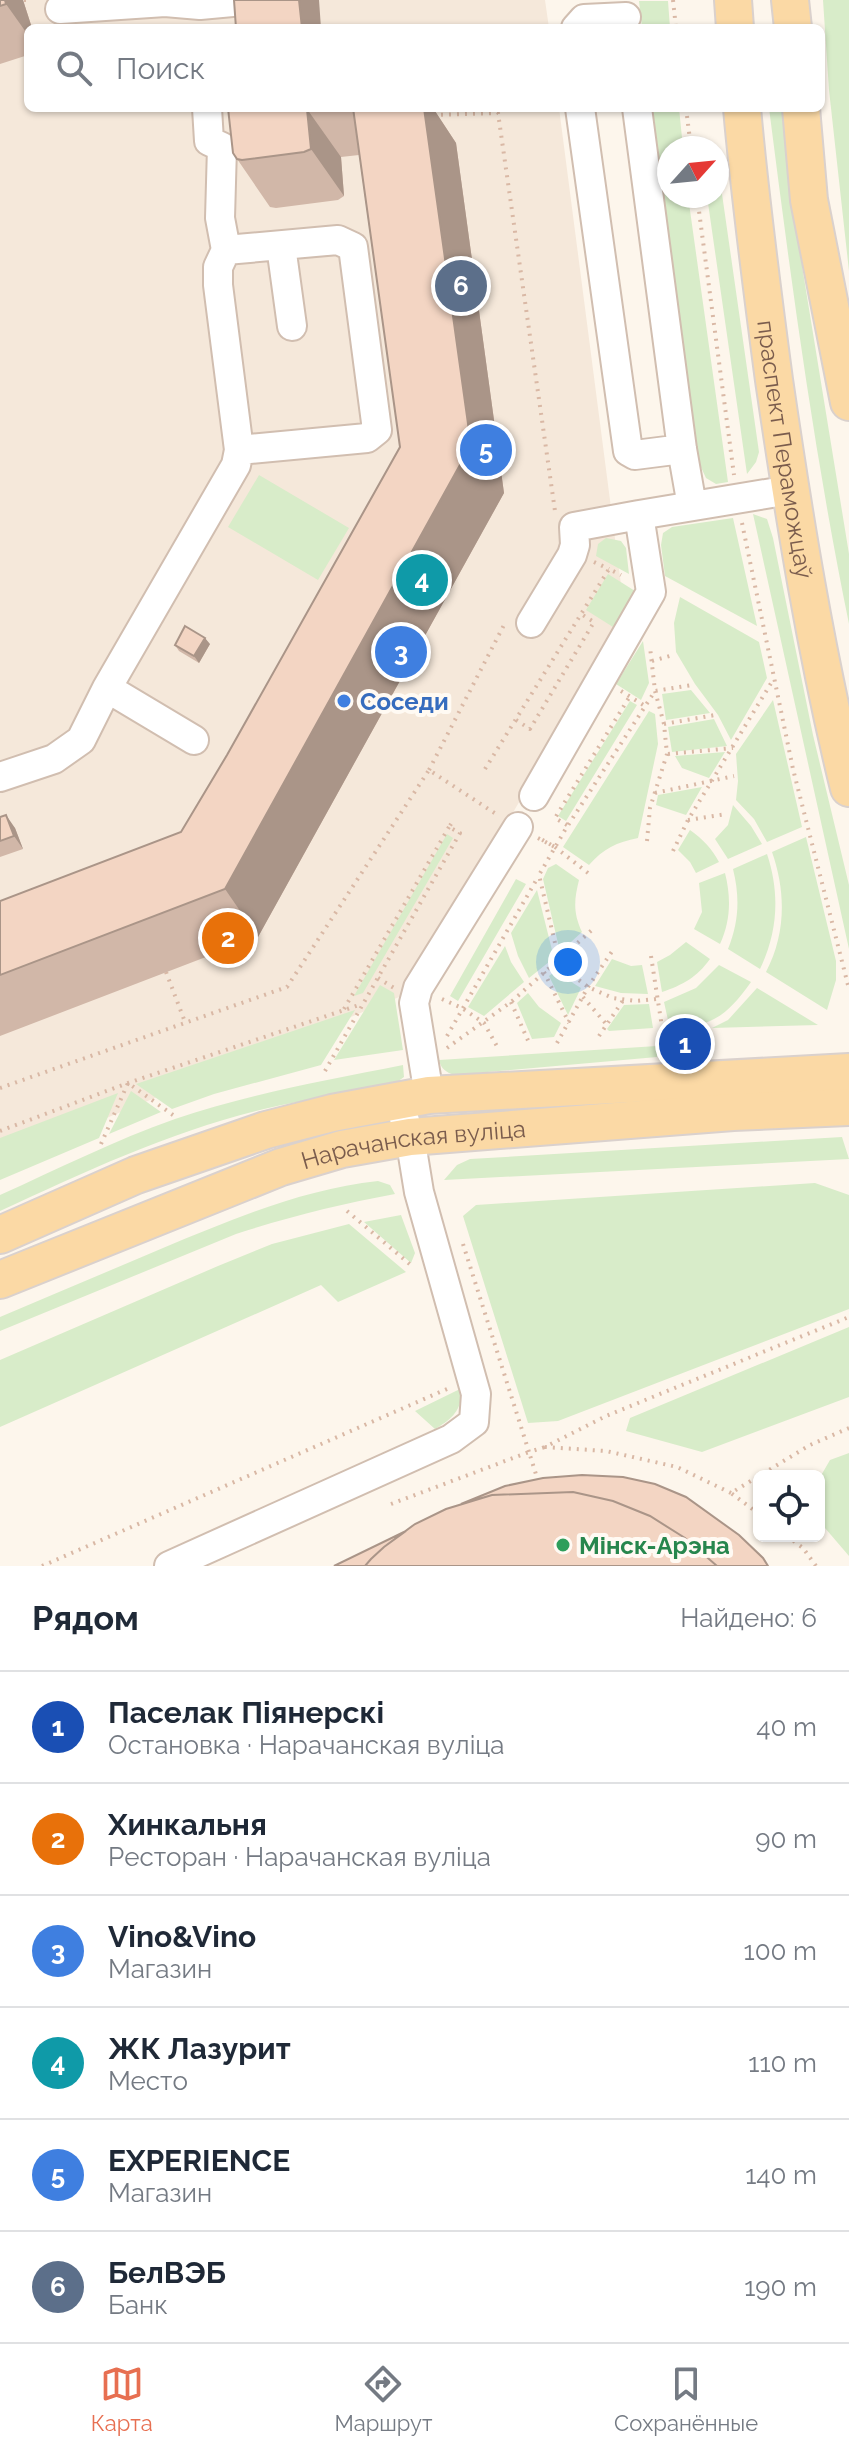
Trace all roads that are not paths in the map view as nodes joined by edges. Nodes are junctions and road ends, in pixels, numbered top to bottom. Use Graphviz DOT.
graph roads {
  1 [pos="254,0"];
  2 [pos="733,0"];
  3 [pos="790,0"];
  4 [pos="201,11"];
  5 [pos="60,12"];
  6 [pos="625,15"];
  7 [pos="580,24"];
  8 [pos="735,24"];
  9 [pos="793,24"];
  10 [pos="207,112"];
  11 [pos="581,112"];
  12 [pos="638,112"];
  13 [pos="742,112"];
  14 [pos="801,112"];
  15 [pos="281,246"];
  16 [pos="226,250"];
  17 [pos="292,326"];
  18 [pos="849,402"];
  19 [pos="682,449"];
  20 [pos="239,450"];
  21 [pos="790,490"];
  22 [pos="692,506"];
  23 [pos="639,515"];
  24 [pos="519,621"];
  25 [pos="107,688"];
  26 [pos="194,740"];
  27 [pos="0,777"];
  28 [pos="849,788"];
  29 [pos="534,796"];
  30 [pos="511,823"];
  31 [pos="849,1072"];
  32 [pos="414,1098"];
  33 [pos="849,1107"];
  34 [pos="410,1137"];
  35 [pos="0,1235"];
  36 [pos="0,1280"];
  37 [pos="169,1566"];
  1 -- 4 [label="lane"];
  2 -- 8 [label="main road"];
  3 -- 9 [label="main road"];
  4 -- 5 [label="lane"];
  6 -- 7 [label="lane"];
  10 -- 16 [label="lane"];
  11 -- 19 [label="lane"];
  12 -- 19 [label="lane"];
  13 -- 21 [label="main road, праспект Пераможцаў"];
  14 -- 18 [label="main road"];
  15 -- 16 [label="lane"];
  15 -- 17 [label="lane"];
  15 -- 20 [label="lane"];
  16 -- 20 [label="lane"];
  19 -- 22 [label="lane"];
  20 -- 25 [label="lane"];
  21 -- 22 [label="lane"];
  21 -- 28 [label="main road, праспект Пераможцаў"];
  22 -- 23 [label="lane"];
  23 -- 24 [label="lane"];
  23 -- 29 [label="lane"];
  25 -- 26 [label="lane"];
  25 -- 27 [label="lane"];
  30 -- 32 [label="lane"];
  31 -- 32 [label="main road, Нарачанская вуліца"];
  32 -- 34 [label="lane"];
  32 -- 35 [label="main road, Нарачанская вуліца"];
  33 -- 34 [label="main road, Нарачанская вуліца"];
  34 -- 36 [label="main road, Нарачанская вуліца"];
  34 -- 37 [label="lane"];
}
